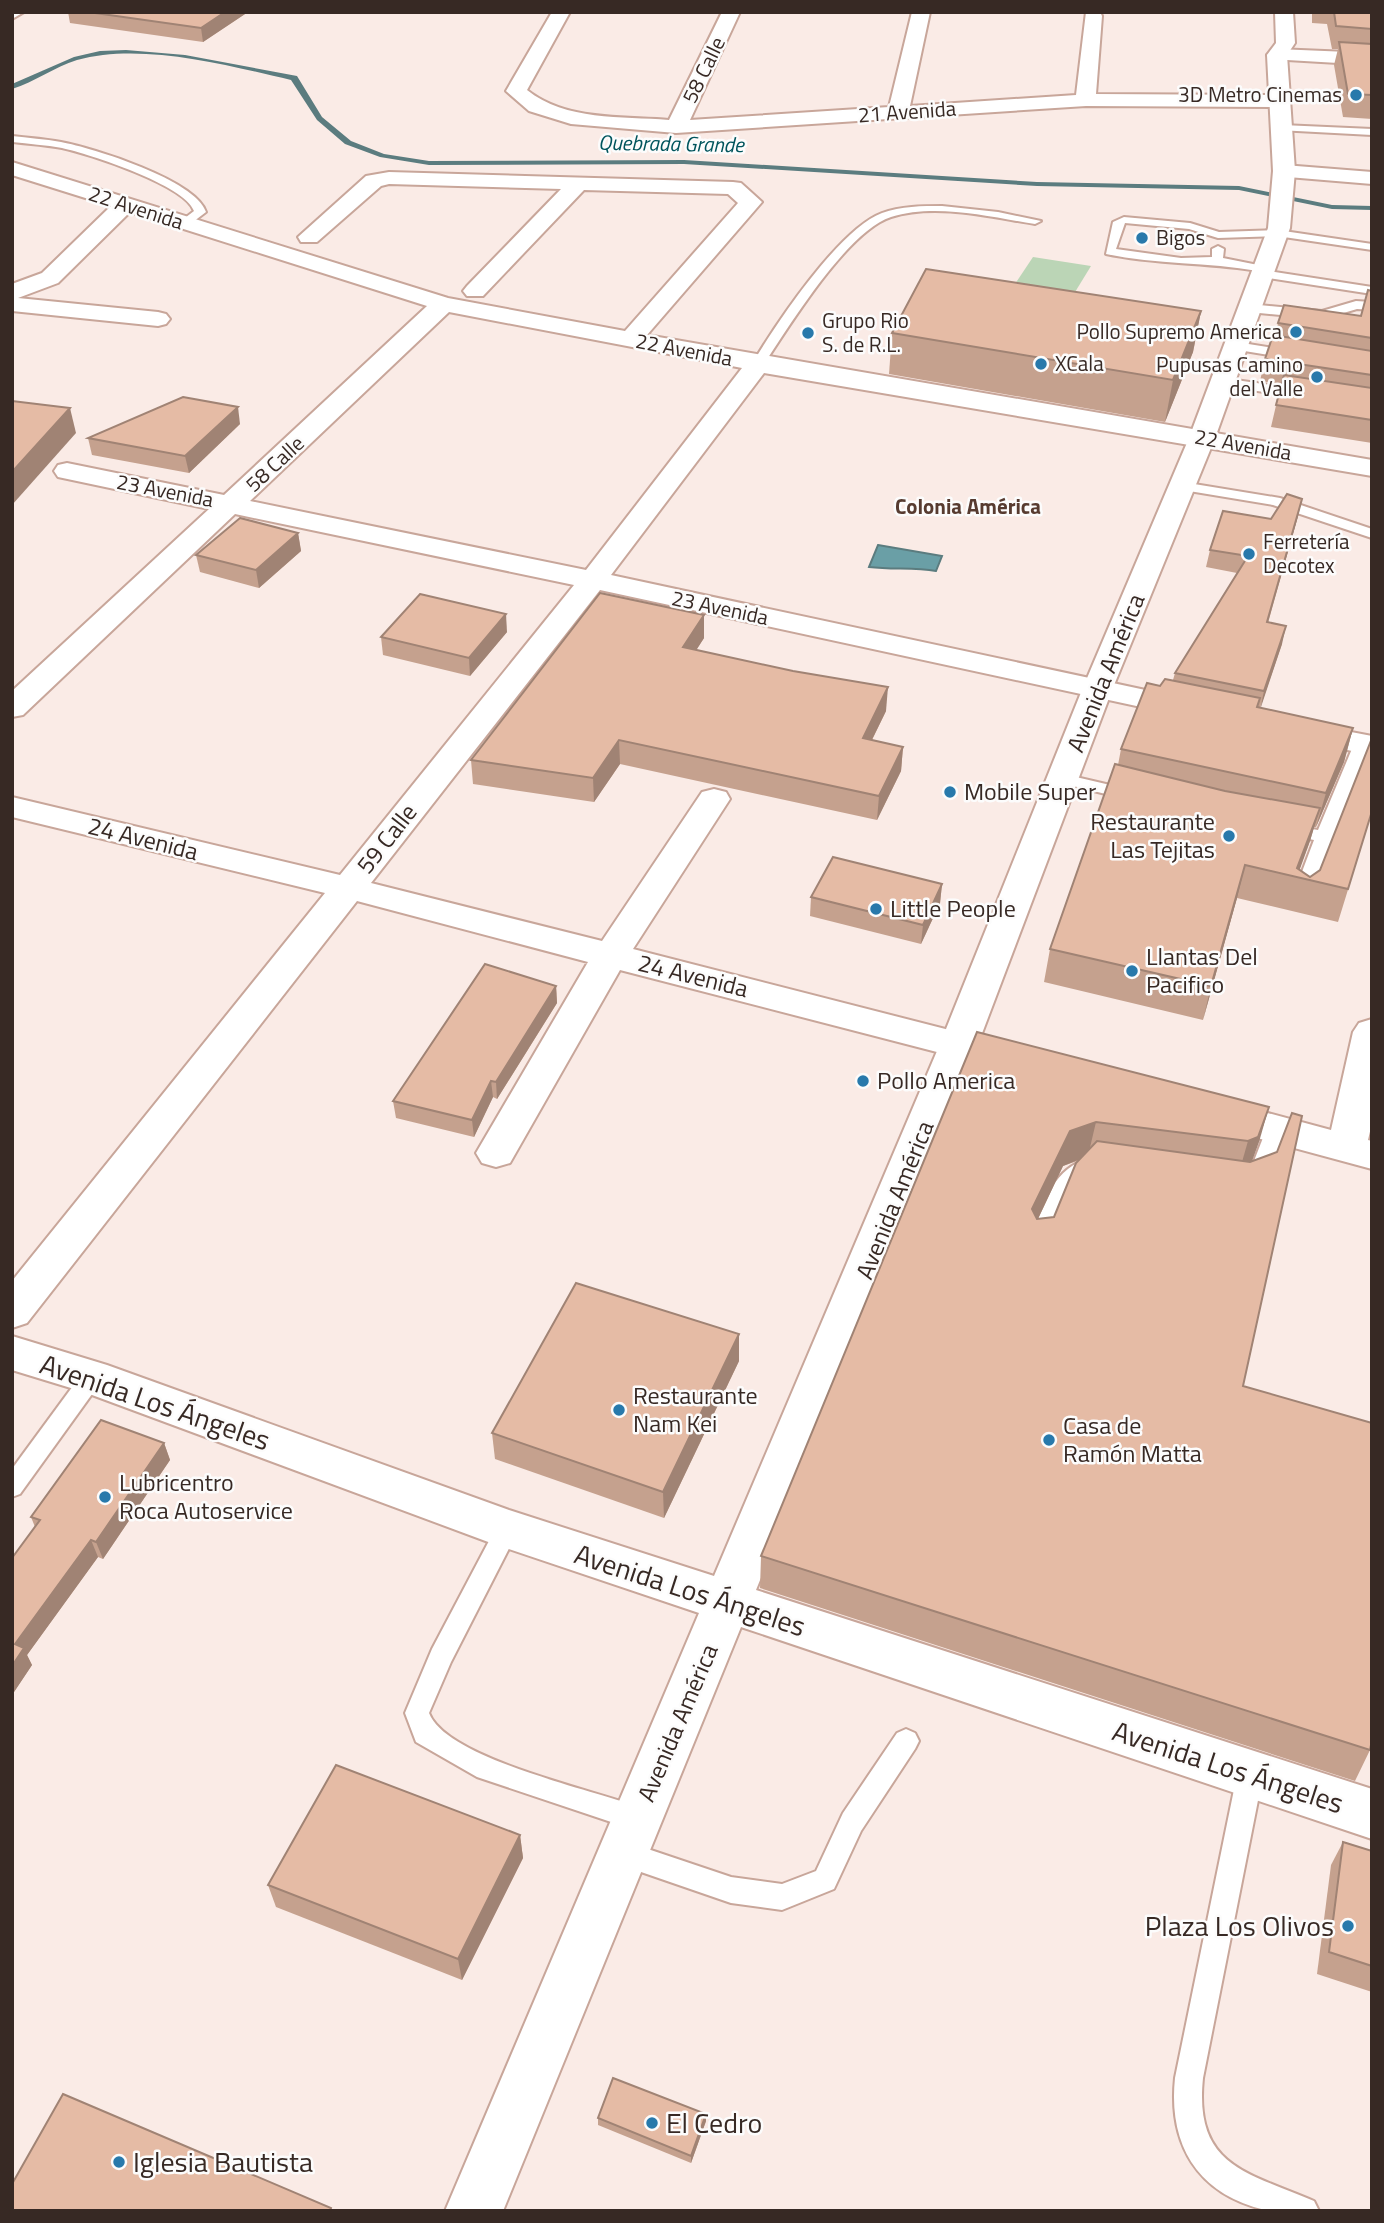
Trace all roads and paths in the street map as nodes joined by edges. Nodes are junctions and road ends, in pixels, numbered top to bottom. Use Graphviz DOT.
graph roads {
  1 [pos="561,12"];
  2 [pos="731,12"];
  3 [pos="921,12"];
  4 [pos="1283,12"];
  5 [pos="1093,16"];
  6 [pos="1261,41"];
  7 [pos="1277,55"];
  8 [pos="1372,60"];
  9 [pos="1086,100"];
  10 [pos="1280,101"];
  11 [pos="898,113"];
  12 [pos="676,127"];
  13 [pos="1282,128"];
  14 [pos="1372,132"];
  15 [pos="12,139"];
  16 [pos="1284,175"];
  17 [pos="18,177"];
  18 [pos="1372,178"];
  19 [pos="578,184"];
  20 [pos="126,204"];
  21 [pos="1035,221"];
  22 [pos="185,223"];
  23 [pos="1222,235"];
  24 [pos="309,237"];
  25 [pos="1372,247"];
  26 [pos="1217,260"];
  27 [pos="1266,263"];
  28 [pos="475,291"];
  29 [pos="1372,291"];
  30 [pos="12,292"];
  31 [pos="12,304"];
  32 [pos="444,304"];
  33 [pos="1372,306"];
  34 [pos="159,319"];
  35 [pos="630,340"];
  36 [pos="1311,357"];
  37 [pos="758,364"];
  38 [pos="1229,364"];
  39 [pos="1317,396"];
  40 [pos="1202,438"];
  41 [pos="1372,468"];
  42 [pos="67,471"];
  43 [pos="1182,486"];
  44 [pos="232,504"];
  45 [pos="1372,534"];
  46 [pos="593,580"];
  47 [pos="1097,690"];
  48 [pos="12,708"];
  49 [pos="1217,715"];
  50 [pos="1269,725"];
  51 [pos="1367,745"];
  52 [pos="1063,779"];
  53 [pos="714,799"];
  54 [pos="1146,799"];
  55 [pos="12,807"];
  56 [pos="1267,826"];
  57 [pos="1324,836"];
  58 [pos="348,888"];
  59 [pos="1299,902"];
  60 [pos="610,955"];
  61 [pos="1372,1032"];
  62 [pos="959,1044"];
  63 [pos="1025,1062"];
  64 [pos="1184,1105"];
  65 [pos="1276,1130"];
  66 [pos="1359,1152"];
  67 [pos="496,1153"];
  68 [pos="1115,1169"];
  69 [pos="1239,1188"];
  70 [pos="1038,1245"];
  71 [pos="12,1311"];
  72 [pos="12,1353"];
  73 [pos="92,1377"];
  74 [pos="12,1487"];
  75 [pos="507,1529"];
  76 [pos="729,1604"];
  77 [pos="906,1741"];
  78 [pos="1250,1774"];
  79 [pos="1372,1814"];
  80 [pos="631,1837"];
  81 [pos="474,2211"];
  82 [pos="1304,2211"];
  1 -- 12 [label="street, 21 Avenida"];
  2 -- 12 [label="street, 58 Calle"];
  3 -- 11 [label="street"];
  4 -- 7 [label="street, Avenida América"];
  5 -- 9 [label="street"];
  6 -- 7 [label="street"];
  7 -- 8 [label="street"];
  7 -- 10 [label="street, Avenida América"];
  9 -- 10 [label="street, 21 Avenida"];
  9 -- 11 [label="street, 21 Avenida"];
  10 -- 13 [label="street, Avenida América"];
  11 -- 12 [label="street, 21 Avenida"];
  13 -- 14 [label="lane"];
  13 -- 16 [label="street, Avenida América"];
  15 -- 22 [label="lane"];
  16 -- 18 [label="street"];
  16 -- 27 [label="street, Avenida América"];
  17 -- 20 [label="street, 22 Avenida"];
  19 -- 24 [label="street"];
  19 -- 28 [label="street"];
  19 -- 35 [label="street"];
  20 -- 22 [label="street, 22 Avenida"];
  20 -- 30 [label="street"];
  21 -- 37 [label="lane"];
  22 -- 32 [label="street, 22 Avenida"];
  23 -- 26 [label="lane"];
  23 -- 26 [label="lane"];
  23 -- 27 [label="lane"];
  25 -- 27 [label="lane"];
  26 -- 27 [label="lane"];
  27 -- 29 [label="lane"];
  27 -- 33 [label="lane"];
  27 -- 38 [label="street, Avenida América"];
  31 -- 34 [label="street"];
  32 -- 35 [label="street, 22 Avenida"];
  32 -- 44 [label="street, 58 Calle"];
  35 -- 37 [label="street, 22 Avenida"];
  36 -- 38 [label="lane"];
  37 -- 40 [label="street, 22 Avenida"];
  37 -- 46 [label="street, 59 Calle"];
  38 -- 39 [label="lane"];
  38 -- 40 [label="street, Avenida América"];
  40 -- 41 [label="street, 22 Avenida"];
  40 -- 43 [label="street, Avenida América"];
  42 -- 44 [label="street, 23 Avenida"];
  43 -- 45 [label="lane"];
  43 -- 47 [label="street, Avenida América"];
  44 -- 46 [label="street, 23 Avenida"];
  44 -- 48 [label="street, 58 Calle"];
  46 -- 47 [label="street, 23 Avenida"];
  46 -- 58 [label="street, 59 Calle"];
  47 -- 49 [label="street, 23 Avenida"];
  47 -- 52 [label="street, Avenida América"];
  50 -- 51 [label="street"];
  51 -- 57 [label="lane"];
  52 -- 54 [label="lane"];
  52 -- 62 [label="street, Avenida América"];
  53 -- 60 [label="street"];
  55 -- 58 [label="street, 24 Avenida"];
  56 -- 57 [label="lane"];
  57 -- 59 [label="lane"];
  58 -- 60 [label="street, 24 Avenida"];
  58 -- 71 [label="street, 59 Calle"];
  60 -- 62 [label="street, 24 Avenida"];
  60 -- 67 [label="street"];
  61 -- 66 [label="street"];
  62 -- 63 [label="street, 24 Avenida"];
  62 -- 76 [label="street, Avenida América"];
  64 -- 65 [label="street"];
  65 -- 66 [label="street"];
  65 -- 69 [label="lane"];
  68 -- 70 [label="lane"];
  72 -- 73 [label="street, Avenida Los Ángeles"];
  73 -- 74 [label="lane"];
  73 -- 75 [label="street, Avenida Los Ángeles"];
  75 -- 76 [label="street, Avenida Los Ángeles"];
  75 -- 80 [label="lane"];
  76 -- 78 [label="street, Avenida Los Ángeles"];
  76 -- 80 [label="street, Avenida América"];
  77 -- 80 [label="lane"];
  78 -- 79 [label="street, Avenida Los Ángeles"];
  78 -- 82 [label="lane"];
  80 -- 81 [label="street, Avenida América"];
}
